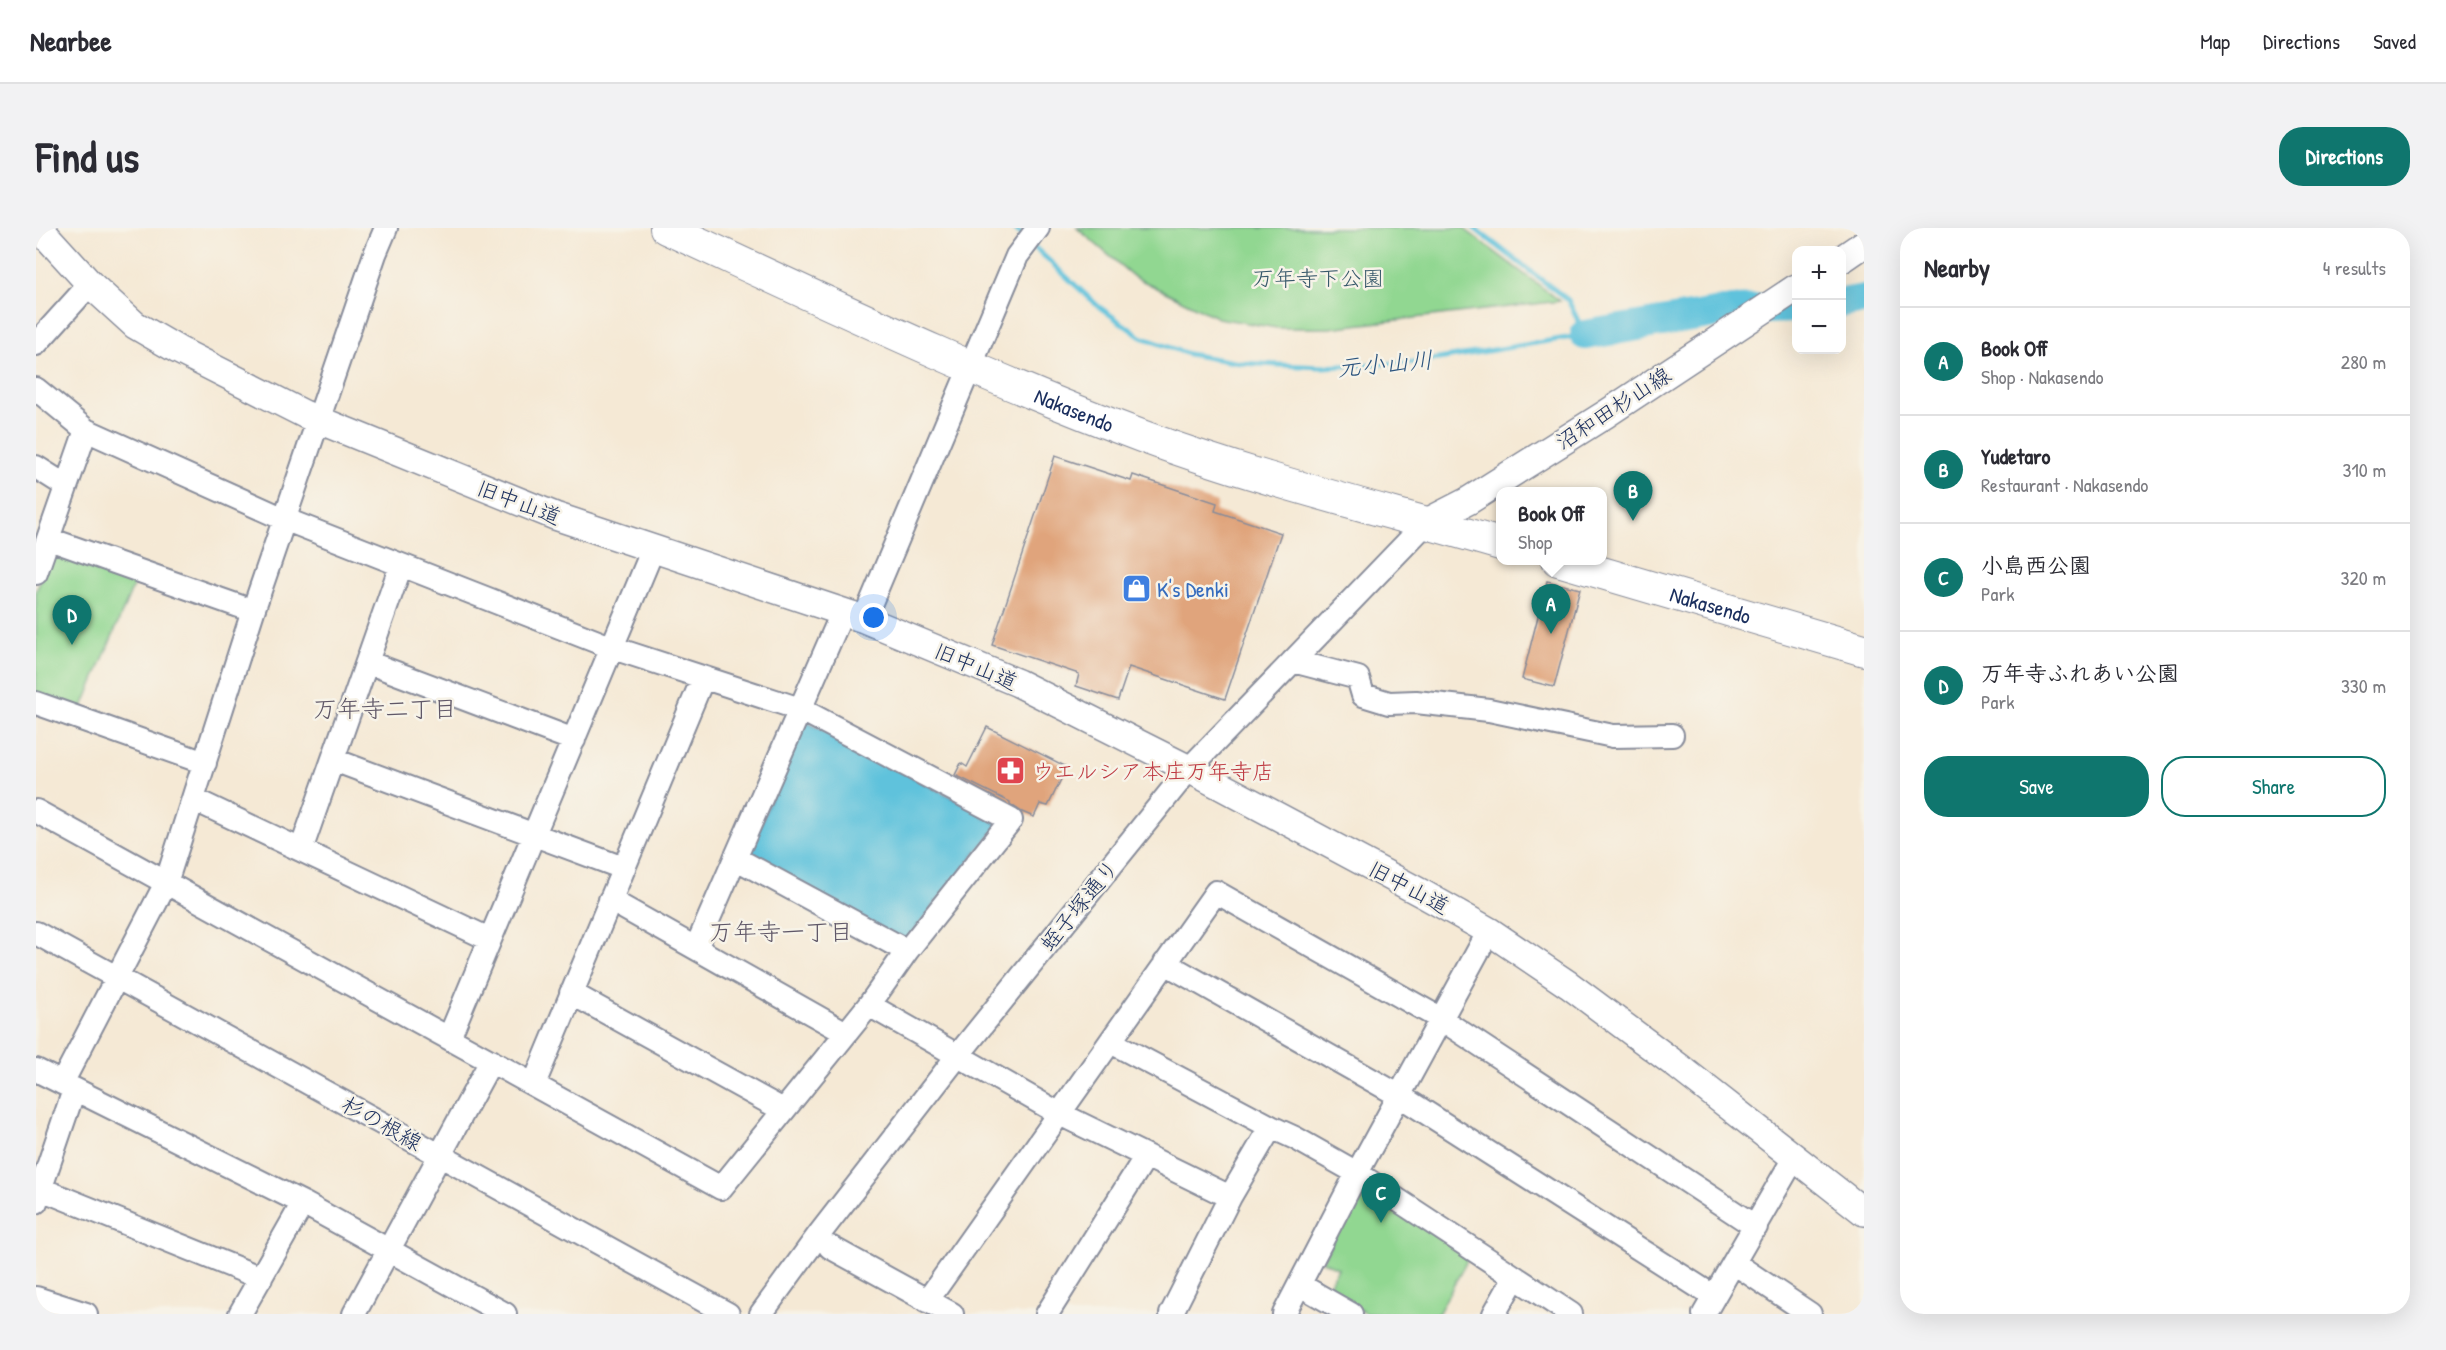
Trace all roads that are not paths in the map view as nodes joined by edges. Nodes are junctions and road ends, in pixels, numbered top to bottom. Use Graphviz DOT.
graph roads {
  1 [pos="39,228"];
  2 [pos="386,228"];
  3 [pos="666,228"];
  4 [pos="1038,228"];
  5 [pos="1864,244"];
  6 [pos="1846,256"];
  7 [pos="90,284"];
  8 [pos="1792,291"];
  9 [pos="36,344"];
  10 [pos="970,368"];
  11 [pos="36,389"];
  12 [pos="318,420"];
  13 [pos="86,430"];
  14 [pos="36,467"];
  15 [pos="66,486"];
  16 [pos="284,519"];
  17 [pos="1427,522"];
  18 [pos="49,539"];
  19 [pos="1496,542"];
  20 [pos="653,549"];
  21 [pos="1572,565"];
  22 [pos="401,566"];
  23 [pos="36,573"];
  24 [pos="253,611"];
  25 [pos="853,615"];
  26 [pos="613,648"];
  27 [pos="1864,650"];
  28 [pos="1293,661"];
  29 [pos="367,662"];
  30 [pos="703,678"];
  31 [pos="36,703"];
  32 [pos="800,710"];
  33 [pos="1672,735"];
  34 [pos="573,740"];
  35 [pos="334,760"];
  36 [pos="205,763"];
  37 [pos="1189,769"];
  38 [pos="193,799"];
  39 [pos="36,811"];
  40 [pos="533,834"];
  41 [pos="301,850"];
  42 [pos="735,858"];
  43 [pos="623,868"];
  44 [pos="166,883"];
  45 [pos="610,900"];
  46 [pos="1490,931"];
  47 [pos="36,933"];
  48 [pos="489,939"];
  49 [pos="696,948"];
  50 [pos="907,951"];
  51 [pos="1165,963"];
  52 [pos="117,976"];
  53 [pos="571,993"];
  54 [pos="869,1005"];
  55 [pos="1441,1019"];
  56 [pos="846,1033"];
  57 [pos="449,1038"];
  58 [pos="1111,1042"];
  59 [pos="959,1054"];
  60 [pos="491,1061"];
  61 [pos="36,1070"];
  62 [pos="534,1084"];
  63 [pos="68,1086"];
  64 [pos="1400,1096"];
  65 [pos="783,1110"];
  66 [pos="1060,1114"];
  67 [pos="1271,1127"];
  68 [pos="440,1156"];
  69 [pos="1146,1156"];
  70 [pos="1794,1158"];
  71 [pos="1357,1173"];
  72 [pos="38,1195"];
  73 [pos="1230,1197"];
  74 [pos="303,1203"];
  75 [pos="1864,1212"];
  76 [pos="1756,1227"];
  77 [pos="830,1247"];
  78 [pos="389,1249"];
  79 [pos="1734,1263"];
  80 [pos="1515,1277"];
  81 [pos="261,1278"];
  82 [pos="1300,1285"];
  83 [pos="36,1298"];
  84 [pos="927,1301"];
  85 [pos="1708,1305"];
  86 [pos="494,1311"];
  87 [pos="86,1314"];
  88 [pos="240,1314"];
  89 [pos="354,1314"];
  90 [pos="728,1314"];
  91 [pos="761,1314"];
  92 [pos="952,1314"];
  93 [pos="1047,1314"];
  94 [pos="1171,1314"];
  95 [pos="1284,1314"];
  96 [pos="1351,1314"];
  97 [pos="1494,1314"];
  98 [pos="1571,1314"];
  99 [pos="1810,1314"];
  1 -- 7 [label="main road, 旧中山道"];
  2 -- 12 [label="street"];
  3 -- 10 [label="highway, Nakasendo"];
  4 -- 10 [label="street"];
  5 -- 6 [label="main road"];
  7 -- 9 [label="street"];
  7 -- 12 [label="main road, 旧中山道"];
  8 -- 17 [label="main road, 沼和田杉山線"];
  10 -- 17 [label="highway, Nakasendo"];
  10 -- 25 [label="street"];
  11 -- 13 [label="street"];
  12 -- 16 [label="street"];
  12 -- 20 [label="main road, 旧中山道"];
  13 -- 15 [label="street"];
  13 -- 16 [label="street"];
  14 -- 15 [label="street"];
  15 -- 18 [label="street"];
  16 -- 22 [label="street"];
  16 -- 24 [label="street"];
  17 -- 19 [label="highway, Nakasendo"];
  17 -- 28 [label="street, 蛭子塚通り"];
  18 -- 23 [label="street"];
  18 -- 24 [label="street"];
  20 -- 25 [label="main road, 旧中山道"];
  20 -- 26 [label="street"];
  21 -- 27 [label="highway, Nakasendo"];
  22 -- 26 [label="street"];
  22 -- 29 [label="street"];
  24 -- 36 [label="street"];
  25 -- 32 [label="street"];
  25 -- 37 [label="main road, 旧中山道"];
  26 -- 30 [label="street"];
  26 -- 34 [label="street"];
  28 -- 33 [label="street"];
  28 -- 37 [label="street, 蛭子塚通り"];
  29 -- 34 [label="street"];
  29 -- 35 [label="street"];
  30 -- 32 [label="street"];
  30 -- 43 [label="street"];
  31 -- 36 [label="street"];
  32 -- 42 [label="street"];
  32 -- 50 [label="street"];
  34 -- 40 [label="street"];
  35 -- 40 [label="street"];
  35 -- 41 [label="street"];
  36 -- 38 [label="street"];
  37 -- 46 [label="main road, 旧中山道"];
  37 -- 59 [label="street, 蛭子塚通り"];
  38 -- 41 [label="street"];
  38 -- 44 [label="street"];
  39 -- 44 [label="street"];
  40 -- 43 [label="street"];
  40 -- 48 [label="street"];
  41 -- 48 [label="street"];
  42 -- 49 [label="street"];
  42 -- 50 [label="street"];
  43 -- 45 [label="street"];
  44 -- 52 [label="street"];
  44 -- 57 [label="street"];
  45 -- 49 [label="street"];
  45 -- 53 [label="street"];
  46 -- 55 [label="street"];
  46 -- 70 [label="main road, 旧中山道"];
  47 -- 52 [label="street, 杉の根線"];
  48 -- 57 [label="street"];
  49 -- 56 [label="street"];
  50 -- 54 [label="street"];
  51 -- 55 [label="street"];
  51 -- 58 [label="street"];
  51 -- 64 [label="street"];
  52 -- 63 [label="street"];
  52 -- 68 [label="street, 杉の根線"];
  53 -- 62 [label="street"];
  53 -- 65 [label="street"];
  54 -- 56 [label="street"];
  54 -- 59 [label="street"];
  55 -- 64 [label="street"];
  55 -- 76 [label="street"];
  56 -- 65 [label="street"];
  57 -- 60 [label="street"];
  58 -- 66 [label="street"];
  58 -- 67 [label="street"];
  59 -- 66 [label="street"];
  59 -- 91 [label="street, 蛭子塚通り"];
  60 -- 62 [label="street"];
  60 -- 68 [label="street"];
  61 -- 63 [label="street"];
  62 -- 65 [label="street"];
  63 -- 72 [label="street"];
  63 -- 74 [label="street"];
  64 -- 71 [label="street"];
  64 -- 85 [label="street"];
  66 -- 69 [label="street"];
  66 -- 84 [label="street"];
  67 -- 71 [label="street"];
  67 -- 73 [label="street"];
  68 -- 78 [label="street"];
  68 -- 90 [label="street, 杉の根線"];
  69 -- 73 [label="street"];
  69 -- 93 [label="street"];
  70 -- 75 [label="main road, 旧中山道"];
  70 -- 76 [label="street"];
  71 -- 80 [label="street"];
  71 -- 82 [label="street"];
  72 -- 81 [label="street"];
  73 -- 94 [label="street"];
  74 -- 78 [label="street"];
  74 -- 81 [label="street"];
  76 -- 79 [label="street"];
  77 -- 84 [label="street"];
  78 -- 86 [label="street"];
  78 -- 89 [label="street"];
  79 -- 85 [label="street"];
  79 -- 99 [label="street"];
  80 -- 97 [label="street"];
  80 -- 98 [label="street"];
  81 -- 88 [label="street"];
  82 -- 95 [label="street"];
  82 -- 96 [label="street"];
  83 -- 87 [label="street"];
  84 -- 92 [label="street"];
}
